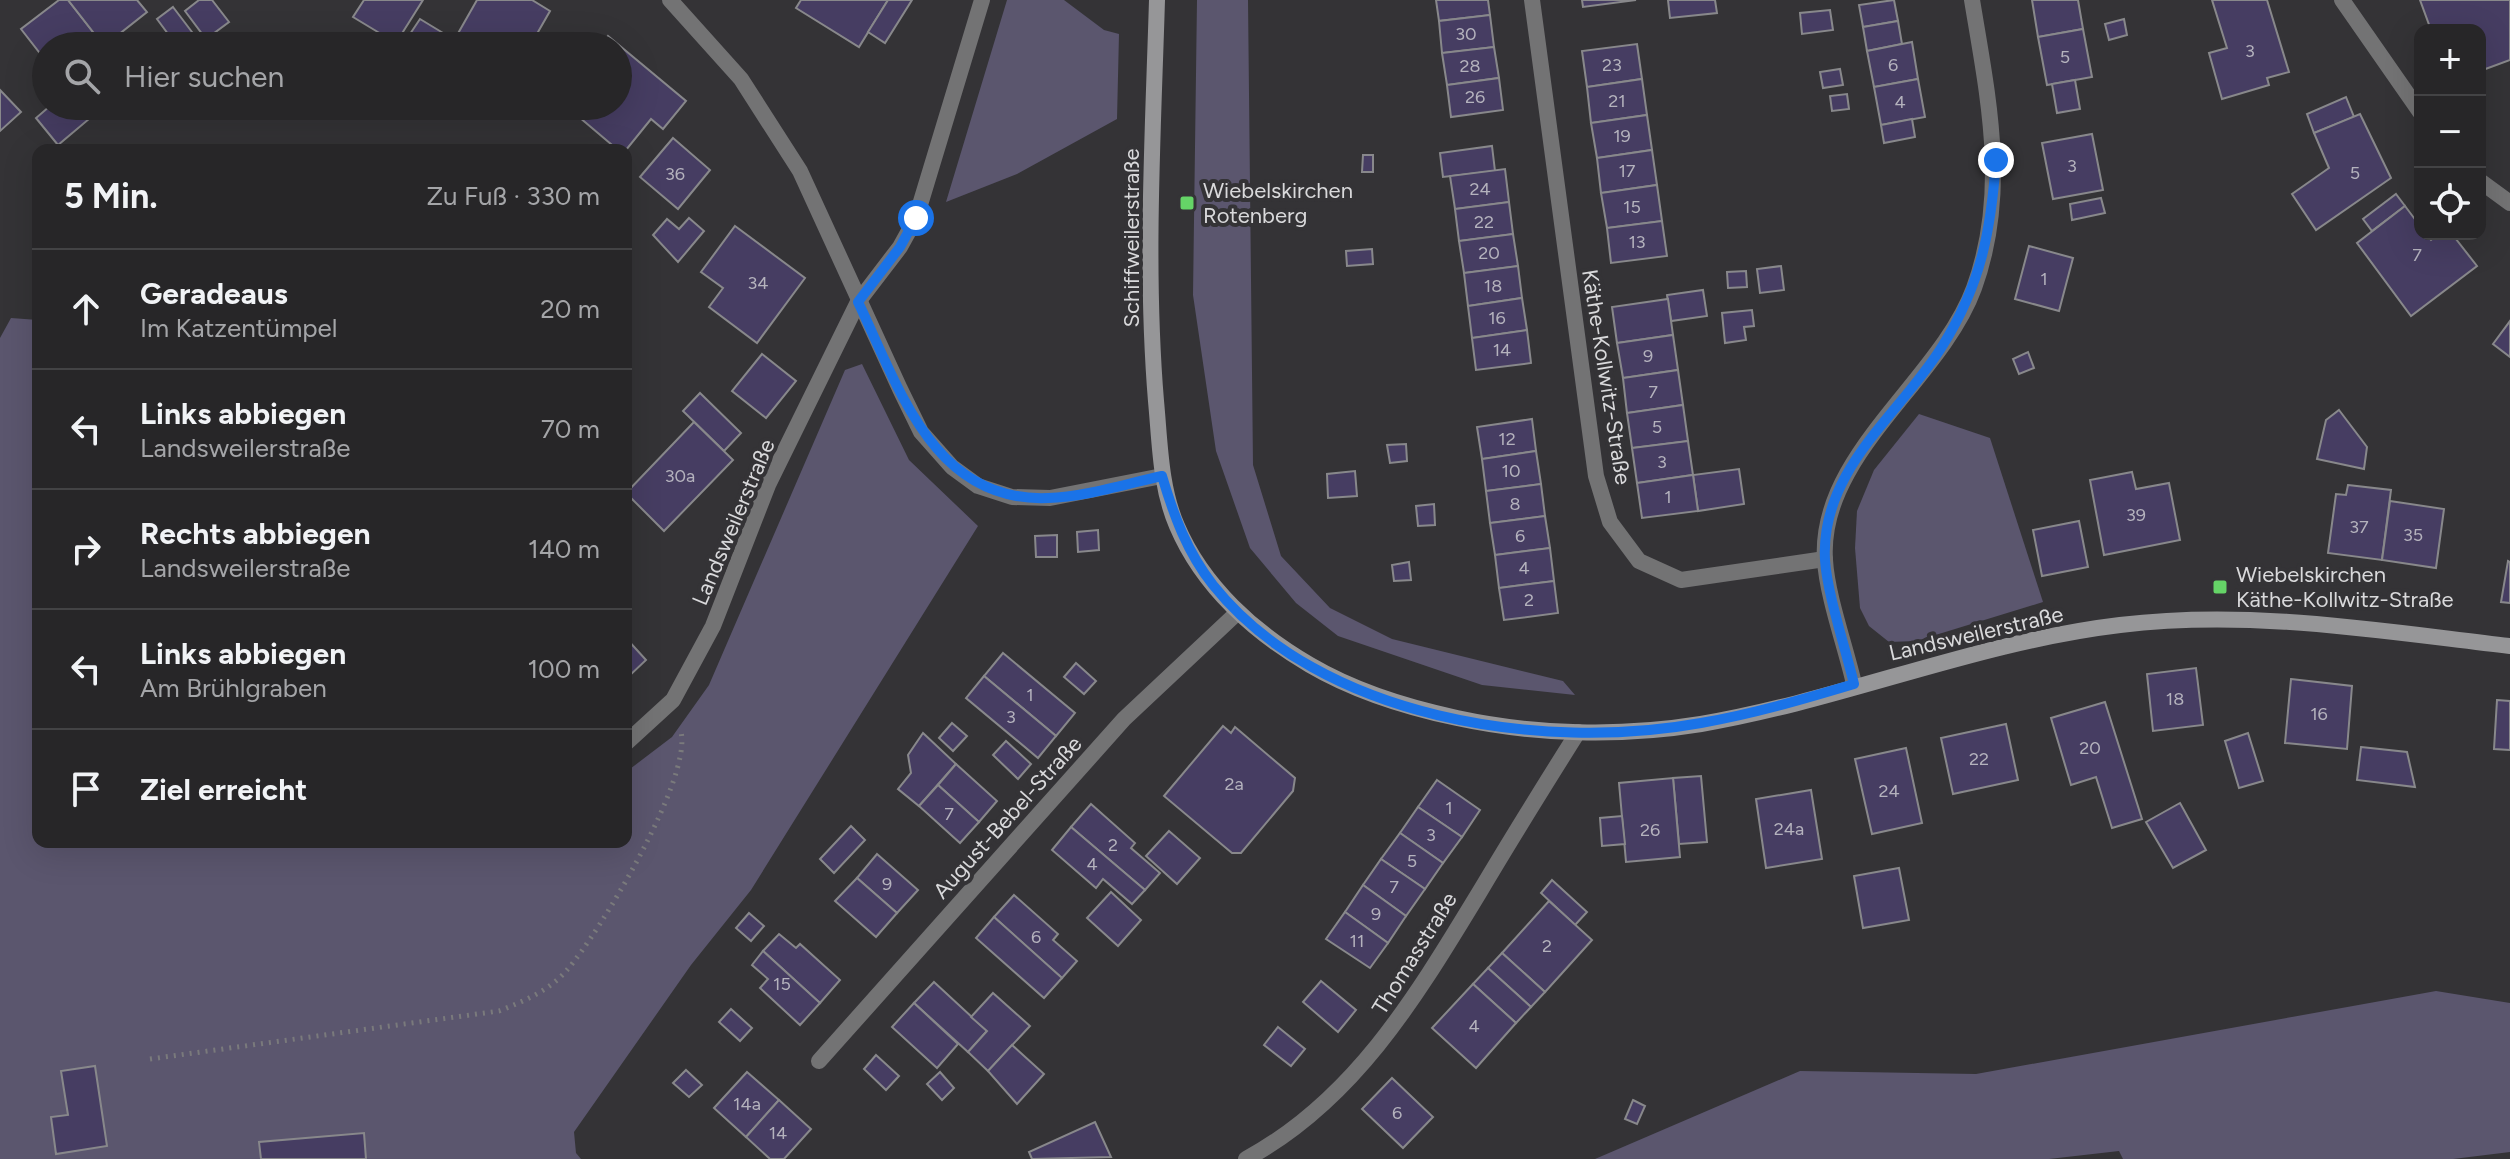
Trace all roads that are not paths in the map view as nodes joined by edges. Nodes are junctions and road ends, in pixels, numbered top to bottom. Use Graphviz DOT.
graph roads {
  1 [pos="670,0"];
  2 [pos="982,0"];
  3 [pos="1157,0"];
  4 [pos="1532,0"];
  5 [pos="1972,0"];
  6 [pos="2342,0"];
  7 [pos="2414,103"];
  8 [pos="2486,185"];
  9 [pos="2510,203"];
  10 [pos="858,302"];
  11 [pos="1162,476"];
  12 [pos="1825,559"];
  13 [pos="1238,612"];
  14 [pos="2510,646"];
  15 [pos="1854,684"];
  16 [pos="1578,732"];
  17 [pos="632,738"];
  18 [pos="819,1061"];
  19 [pos="1246,1159"];
  1 -- 10 [label="street"];
  2 -- 10 [label="street, Landsweilerstraße"];
  3 -- 11 [label="street, Schiffweilerstraße"];
  4 -- 12 [label="street, Käthe-Kollwitz-Straße"];
  5 -- 12 [label="street"];
  6 -- 7 [label="street"];
  8 -- 9 [label="street"];
  10 -- 11 [label="street"];
  10 -- 17 [label="street, Landsweilerstraße"];
  11 -- 13 [label="street, Landsweilerstraße"];
  12 -- 15 [label="street"];
  13 -- 16 [label="street, Landsweilerstraße"];
  13 -- 18 [label="street, August-Bebel-Straße"];
  14 -- 15 [label="street, Landsweilerstraße"];
  15 -- 16 [label="street, Landsweilerstraße"];
  16 -- 19 [label="street, Thomasstraße"];
}
